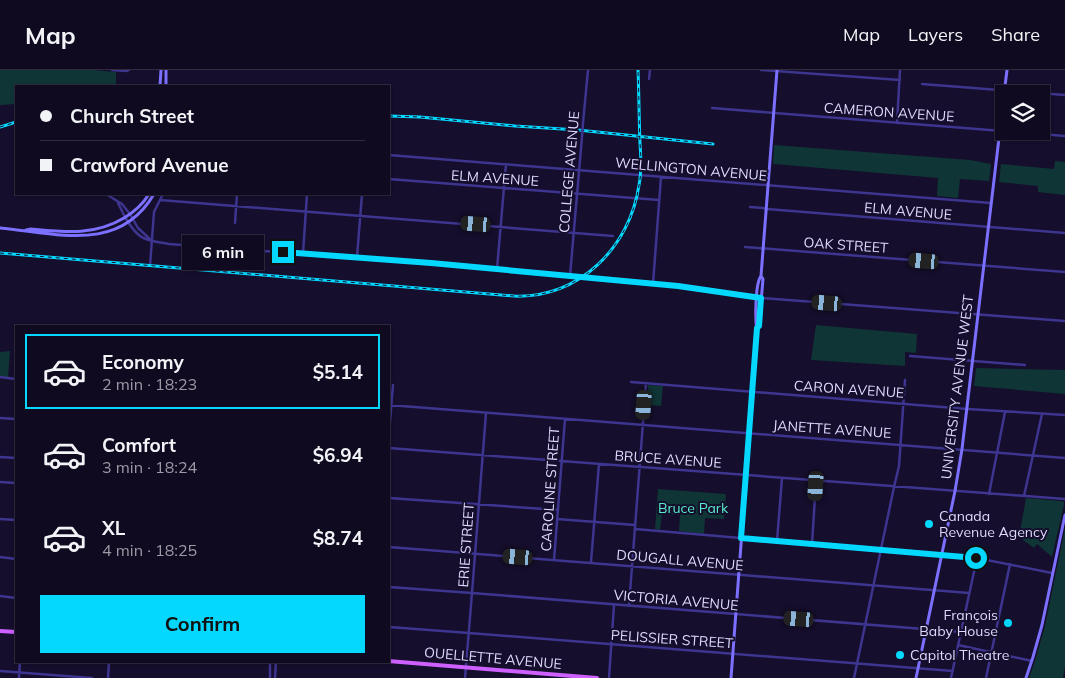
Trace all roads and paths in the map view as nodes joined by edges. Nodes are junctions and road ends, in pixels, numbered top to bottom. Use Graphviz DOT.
graph roads {
  1 [pos="112,70"];
  2 [pos="129,70"];
  3 [pos="161,70"];
  4 [pos="166,70"];
  5 [pos="588,70"];
  6 [pos="650,70"];
  7 [pos="761,70"];
  8 [pos="900,70"];
  9 [pos="1007,70"];
  10 [pos="777,71"];
  11 [pos="649,79"];
  12 [pos="900,80"];
  13 [pos="922,84"];
  14 [pos="160,85"];
  15 [pos="166,85"];
  16 [pos="1005,85"];
  17 [pos="995,92"];
  18 [pos="1050,95"];
  19 [pos="1065,95"];
  20 [pos="712,108"];
  21 [pos="774,113"];
  22 [pos="896,123"];
  23 [pos="995,131"];
  24 [pos="1050,135"];
  25 [pos="1065,136"];
  26 [pos="999,140"];
  27 [pos="390,155"];
  28 [pos="506,164"];
  29 [pos="579,170"];
  30 [pos="661,177"];
  31 [pos="390,180"];
  32 [pos="768,185"];
  33 [pos="504,188"];
  34 [pos="577,194"];
  35 [pos="107,195"];
  36 [pos="148,195"];
  37 [pos="153,195"];
  38 [pos="162,195"];
  39 [pos="237,195"];
  40 [pos="308,195"];
  41 [pos="362,195"];
  42 [pos="160,200"];
  43 [pos="659,200"];
  44 [pos="117,202"];
  45 [pos="991,203"];
  46 [pos="236,206"];
  47 [pos="750,207"];
  48 [pos="766,209"];
  49 [pos="306,211"];
  50 [pos="130,214"];
  51 [pos="360,215"];
  52 [pos="126,217"];
  53 [pos="133,220"];
  54 [pos="128,222"];
  55 [pos="235,223"];
  56 [pos="501,226"];
  57 [pos="988,227"];
  58 [pos="0,228"];
  59 [pos="24,230"];
  60 [pos="574,232"];
  61 [pos="1065,233"];
  62 [pos="613,236"];
  63 [pos="152,241"];
  64 [pos="745,247"];
  65 [pos="764,248"];
  66 [pos="303,253"];
  67 [pos="357,257"];
  68 [pos="150,266"];
  69 [pos="984,266"];
  70 [pos="497,270"];
  71 [pos="1065,272"];
  72 [pos="570,276"];
  73 [pos="653,284"];
  74 [pos="759,298"];
  75 [pos="978,314"];
  76 [pos="1065,321"];
  77 [pos="910,356"];
  78 [pos="972,361"];
  79 [pos="1025,365"];
  80 [pos="0,378"];
  81 [pos="15,379"];
  82 [pos="905,380"];
  83 [pos="631,382"];
  84 [pos="646,383"];
  85 [pos="393,385"];
  86 [pos="752,392"];
  87 [pos="903,404"];
  88 [pos="390,406"];
  89 [pos="967,409"];
  90 [pos="1005,411"];
  91 [pos="486,413"];
  92 [pos="1042,414"];
  93 [pos="1065,415"];
  94 [pos="0,418"];
  95 [pos="15,419"];
  96 [pos="565,419"];
  97 [pos="642,425"];
  98 [pos="749,433"];
  99 [pos="900,445"];
  100 [pos="390,448"];
  101 [pos="962,450"];
  102 [pos="997,452"];
  103 [pos="1033,455"];
  104 [pos="482,456"];
  105 [pos="0,457"];
  106 [pos="15,458"];
  107 [pos="1065,458"];
  108 [pos="562,461"];
  109 [pos="599,464"];
  110 [pos="639,467"];
  111 [pos="746,475"];
  112 [pos="782,478"];
  113 [pos="816,481"];
  114 [pos="0,482"];
  115 [pos="15,483"];
  116 [pos="894,487"];
  117 [pos="955,491"];
  118 [pos="989,494"];
  119 [pos="1024,496"];
  120 [pos="390,498"];
  121 [pos="1065,499"];
  122 [pos="479,504"];
  123 [pos="558,510"];
  124 [pos="1065,514"];
  125 [pos="0,519"];
  126 [pos="557,519"];
  127 [pos="15,520"];
  128 [pos="594,522"];
  129 [pos="635,525"];
  130 [pos="635,529"];
  131 [pos="741,538"];
  132 [pos="777,541"];
  133 [pos="812,544"];
  134 [pos="390,547"];
  135 [pos="881,550"];
  136 [pos="475,554"];
  137 [pos="942,555"];
  138 [pos="0,558"];
  139 [pos="976,558"];
  140 [pos="15,559"];
  141 [pos="554,560"];
  142 [pos="591,563"];
  143 [pos="1010,564"];
  144 [pos="632,566"];
  145 [pos="1052,573"];
  146 [pos="739,575"];
  147 [pos="874,585"];
  148 [pos="390,587"];
  149 [pos="934,590"];
  150 [pos="472,593"];
  151 [pos="969,593"];
  152 [pos="0,596"];
  153 [pos="15,598"];
  154 [pos="614,605"];
  155 [pos="629,606"];
  156 [pos="736,614"];
  157 [pos="866,624"];
  158 [pos="390,627"];
  159 [pos="926,629"];
  160 [pos="0,631"];
  161 [pos="15,632"];
  162 [pos="961,632"];
  163 [pos="469,633"];
  164 [pos="611,644"];
  165 [pos="958,646"];
  166 [pos="992,652"];
  167 [pos="733,654"];
  168 [pos="390,661"];
  169 [pos="1032,661"];
  170 [pos="20,663"];
  171 [pos="109,663"];
  172 [pos="270,663"];
  173 [pos="276,663"];
  174 [pos="858,663"];
  175 [pos="918,667"];
  176 [pos="466,668"];
  177 [pos="0,671"];
  178 [pos="953,671"];
  179 [pos="20,672"];
  180 [pos="19,678"];
  181 [pos="92,678"];
  182 [pos="108,678"];
  183 [pos="270,678"];
  184 [pos="275,678"];
  185 [pos="465,678"];
  186 [pos="597,678"];
  187 [pos="609,678"];
  188 [pos="731,678"];
  189 [pos="854,678"];
  190 [pos="916,678"];
  191 [pos="951,678"];
  192 [pos="986,678"];
  193 [pos="1026,678"];
  1 -- 2 [label="street"];
  3 -- 14 [label="main road"];
  4 -- 15 [label="main road"];
  5 -- 29 [label="street, COLLEGE AVENUE, bridge"];
  6 -- 11 [label="street"];
  7 -- 10 [label="street"];
  8 -- 12 [label="street"];
  9 -- 16 [label="main road, UNIVERSITY AVENUE WEST"];
  10 -- 12 [label="street"];
  10 -- 21 [label="main road"];
  12 -- 22 [label="street"];
  13 -- 17 [label="street"];
  18 -- 19 [label="street"];
  20 -- 21 [label="street, CAMERON AVENUE"];
  21 -- 22 [label="street, CAMERON AVENUE"];
  21 -- 32 [label="main road"];
  22 -- 23 [label="street, CAMERON AVENUE"];
  24 -- 25 [label="street, CAMERON AVENUE"];
  26 -- 45 [label="main road, UNIVERSITY AVENUE WEST"];
  27 -- 28 [label="street, WELLINGTON AVENUE"];
  28 -- 29 [label="street, WELLINGTON AVENUE"];
  28 -- 33 [label="street"];
  29 -- 30 [label="street, WELLINGTON AVENUE"];
  29 -- 34 [label="street, COLLEGE AVENUE"];
  30 -- 32 [label="street, WELLINGTON AVENUE"];
  30 -- 43 [label="street"];
  31 -- 33 [label="street, ELM AVENUE"];
  32 -- 45 [label="street, WELLINGTON AVENUE"];
  32 -- 48 [label="main road"];
  33 -- 34 [label="street, ELM AVENUE"];
  33 -- 56 [label="street"];
  34 -- 43 [label="street, ELM AVENUE"];
  34 -- 60 [label="street, COLLEGE AVENUE"];
  35 -- 44 [label="street"];
  36 -- 50 [label="main road"];
  37 -- 53 [label="main road"];
  38 -- 42 [label="street"];
  39 -- 46 [label="street"];
  40 -- 49 [label="street"];
  41 -- 51 [label="street"];
  42 -- 46 [label="street"];
  42 -- 63 [label="street"];
  43 -- 73 [label="street"];
  44 -- 50 [label="street"];
  44 -- 52 [label="street"];
  45 -- 57 [label="main road, UNIVERSITY AVENUE WEST"];
  46 -- 49 [label="street"];
  46 -- 55 [label="street"];
  47 -- 48 [label="street, ELM AVENUE"];
  48 -- 57 [label="street, ELM AVENUE"];
  48 -- 65 [label="main road"];
  49 -- 51 [label="street"];
  49 -- 66 [label="street"];
  50 -- 52 [label="main road"];
  50 -- 53 [label="street"];
  51 -- 56 [label="street"];
  51 -- 67 [label="street"];
  52 -- 54 [label="street"];
  52 -- 59 [label="main road"];
  53 -- 54 [label="main road"];
  53 -- 63 [label="street"];
  54 -- 59 [label="main road"];
  54 -- 63 [label="street"];
  56 -- 60 [label="street"];
  56 -- 70 [label="street"];
  57 -- 61 [label="street, ELM AVENUE"];
  57 -- 69 [label="main road, UNIVERSITY AVENUE WEST"];
  58 -- 59 [label="main road"];
  60 -- 62 [label="street"];
  60 -- 72 [label="street, COLLEGE AVENUE"];
  63 -- 66 [label="street"];
  63 -- 68 [label="street"];
  64 -- 65 [label="street, OAK STREET"];
  65 -- 69 [label="street, OAK STREET"];
  65 -- 74 [label="main road"];
  66 -- 67 [label="street"];
  67 -- 70 [label="street"];
  69 -- 71 [label="street, OAK STREET"];
  69 -- 75 [label="main road, UNIVERSITY AVENUE WEST"];
  70 -- 72 [label="street"];
  72 -- 73 [label="street"];
  73 -- 74 [label="street"];
  74 -- 75 [label="street"];
  74 -- 86 [label="main road"];
  75 -- 76 [label="street"];
  75 -- 78 [label="main road, UNIVERSITY AVENUE WEST"];
  77 -- 78 [label="street"];
  78 -- 79 [label="street"];
  78 -- 89 [label="main road, UNIVERSITY AVENUE WEST"];
  80 -- 81 [label="street"];
  82 -- 87 [label="street"];
  83 -- 84 [label="street, CARON AVENUE"];
  84 -- 86 [label="street, CARON AVENUE"];
  84 -- 97 [label="street"];
  85 -- 88 [label="street"];
  86 -- 87 [label="street, CARON AVENUE"];
  86 -- 98 [label="main road"];
  87 -- 89 [label="street, CARON AVENUE"];
  87 -- 99 [label="street"];
  88 -- 91 [label="street, JANETTE AVENUE"];
  89 -- 90 [label="street, CARON AVENUE"];
  89 -- 101 [label="main road, UNIVERSITY AVENUE WEST"];
  90 -- 92 [label="street, CARON AVENUE"];
  90 -- 102 [label="street"];
  91 -- 96 [label="street, JANETTE AVENUE"];
  91 -- 104 [label="street, ERIE STREET"];
  92 -- 93 [label="street, CARON AVENUE"];
  92 -- 103 [label="street"];
  94 -- 95 [label="street"];
  96 -- 97 [label="street, JANETTE AVENUE"];
  96 -- 108 [label="street, CAROLINE STREET"];
  97 -- 98 [label="street, JANETTE AVENUE"];
  97 -- 110 [label="street"];
  98 -- 99 [label="street, JANETTE AVENUE"];
  98 -- 111 [label="main road"];
  99 -- 101 [label="street, JANETTE AVENUE"];
  99 -- 116 [label="street"];
  100 -- 104 [label="street, BRUCE AVENUE"];
  101 -- 102 [label="street, JANETTE AVENUE"];
  101 -- 117 [label="main road, UNIVERSITY AVENUE WEST"];
  102 -- 103 [label="street, JANETTE AVENUE"];
  102 -- 118 [label="street"];
  103 -- 107 [label="street, JANETTE AVENUE"];
  103 -- 119 [label="street"];
  104 -- 108 [label="street, BRUCE AVENUE"];
  104 -- 122 [label="street, ERIE STREET"];
  105 -- 106 [label="street"];
  108 -- 109 [label="street, BRUCE AVENUE"];
  108 -- 123 [label="street, CAROLINE STREET"];
  109 -- 110 [label="street, BRUCE AVENUE"];
  109 -- 128 [label="street"];
  110 -- 111 [label="street, BRUCE AVENUE"];
  110 -- 129 [label="street"];
  111 -- 112 [label="street, BRUCE AVENUE"];
  111 -- 131 [label="main road"];
  112 -- 113 [label="street, BRUCE AVENUE"];
  112 -- 132 [label="street"];
  113 -- 116 [label="street, BRUCE AVENUE"];
  113 -- 133 [label="street"];
  114 -- 115 [label="street"];
  116 -- 117 [label="street, BRUCE AVENUE"];
  116 -- 135 [label="street"];
  117 -- 118 [label="street, BRUCE AVENUE"];
  117 -- 137 [label="main road, UNIVERSITY AVENUE WEST"];
  118 -- 119 [label="street, BRUCE AVENUE"];
  119 -- 121 [label="street, BRUCE AVENUE"];
  120 -- 122 [label="street"];
  122 -- 123 [label="street"];
  122 -- 136 [label="street, ERIE STREET"];
  123 -- 126 [label="street, CAROLINE STREET"];
  124 -- 145 [label="main road"];
  125 -- 127 [label="street"];
  126 -- 128 [label="street"];
  126 -- 141 [label="street, CAROLINE STREET"];
  128 -- 129 [label="street"];
  128 -- 142 [label="street"];
  129 -- 130 [label="street"];
  130 -- 131 [label="street"];
  130 -- 144 [label="street"];
  131 -- 132 [label="street"];
  131 -- 146 [label="main road"];
  132 -- 133 [label="street"];
  133 -- 135 [label="street"];
  134 -- 136 [label="street, DOUGALL AVENUE"];
  135 -- 137 [label="street"];
  135 -- 147 [label="street"];
  136 -- 141 [label="street, DOUGALL AVENUE"];
  136 -- 150 [label="street, ERIE STREET"];
  137 -- 139 [label="street"];
  137 -- 149 [label="main road, UNIVERSITY AVENUE WEST"];
  138 -- 140 [label="street"];
  139 -- 143 [label="street"];
  139 -- 151 [label="street"];
  141 -- 142 [label="street, DOUGALL AVENUE"];
  142 -- 144 [label="street, DOUGALL AVENUE"];
  143 -- 145 [label="street"];
  143 -- 166 [label="street"];
  144 -- 146 [label="street, DOUGALL AVENUE"];
  144 -- 155 [label="street"];
  145 -- 169 [label="main road"];
  146 -- 147 [label="street, DOUGALL AVENUE"];
  146 -- 156 [label="main road"];
  147 -- 149 [label="street, DOUGALL AVENUE"];
  147 -- 157 [label="street"];
  148 -- 150 [label="street, VICTORIA AVENUE"];
  149 -- 151 [label="street, DOUGALL AVENUE"];
  149 -- 159 [label="main road, UNIVERSITY AVENUE WEST"];
  150 -- 154 [label="street, VICTORIA AVENUE"];
  150 -- 163 [label="street, ERIE STREET"];
  151 -- 162 [label="street"];
  152 -- 153 [label="street"];
  154 -- 155 [label="street, VICTORIA AVENUE"];
  154 -- 164 [label="street"];
  155 -- 156 [label="street, VICTORIA AVENUE"];
  156 -- 157 [label="street, VICTORIA AVENUE"];
  156 -- 167 [label="main road"];
  157 -- 159 [label="street, VICTORIA AVENUE"];
  157 -- 174 [label="street"];
  158 -- 163 [label="street, PELISSIER STREET"];
  159 -- 162 [label="street, VICTORIA AVENUE"];
  159 -- 175 [label="main road, UNIVERSITY AVENUE WEST"];
  160 -- 161 [label="main road"];
  162 -- 165 [label="street"];
  163 -- 164 [label="street, PELISSIER STREET"];
  163 -- 176 [label="street, ERIE STREET"];
  164 -- 167 [label="street, PELISSIER STREET"];
  164 -- 187 [label="street"];
  165 -- 166 [label="street"];
  165 -- 178 [label="street"];
  166 -- 169 [label="street"];
  166 -- 192 [label="street"];
  167 -- 174 [label="street, PELISSIER STREET"];
  167 -- 188 [label="main road"];
  168 -- 176 [label="main road, OUELLETTE AVENUE"];
  169 -- 193 [label="main road"];
  170 -- 179 [label="street"];
  171 -- 182 [label="street"];
  172 -- 183 [label="street"];
  173 -- 184 [label="street"];
  174 -- 175 [label="street, PELISSIER STREET"];
  174 -- 189 [label="street"];
  175 -- 178 [label="street, PELISSIER STREET"];
  175 -- 190 [label="main road, UNIVERSITY AVENUE WEST"];
  176 -- 185 [label="street, ERIE STREET"];
  176 -- 186 [label="main road, OUELLETTE AVENUE"];
  177 -- 179 [label="street"];
  178 -- 191 [label="street"];
  179 -- 180 [label="street"];
  179 -- 181 [label="street"];
}
